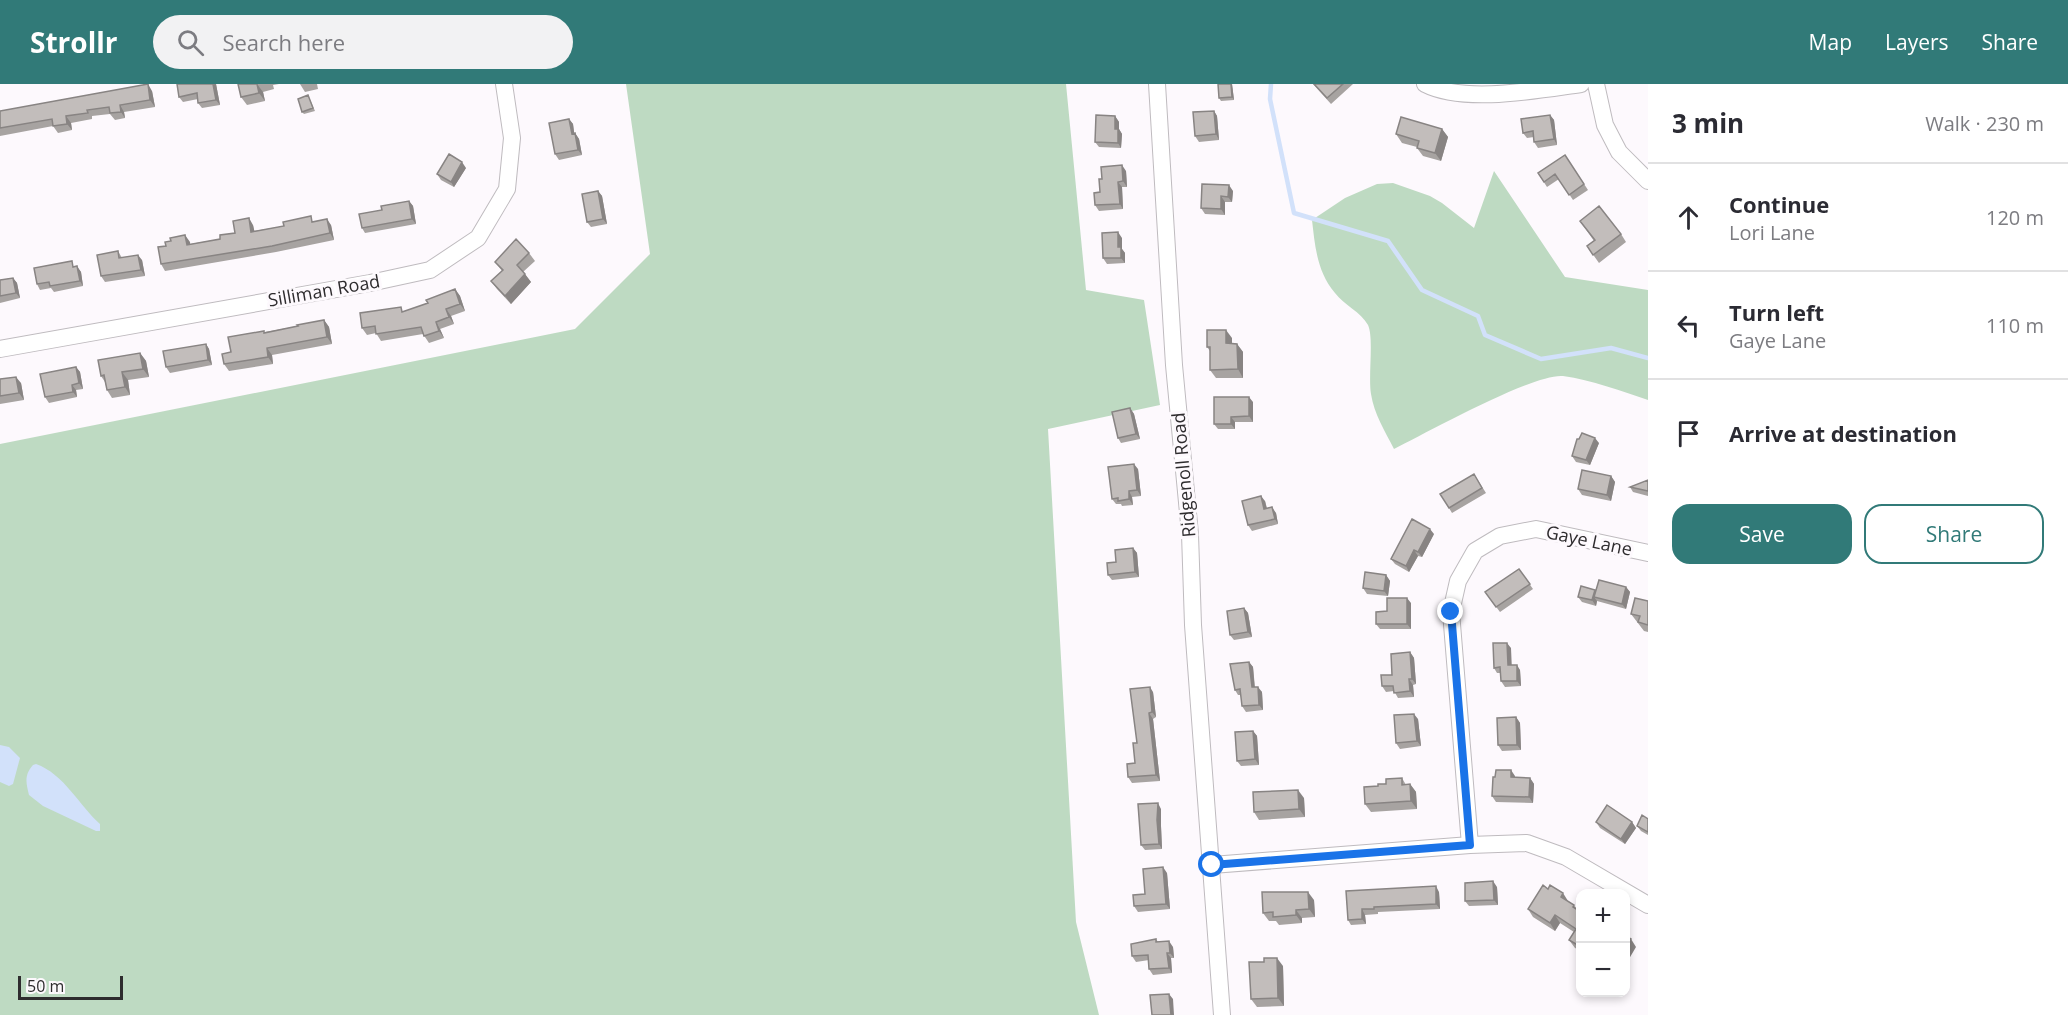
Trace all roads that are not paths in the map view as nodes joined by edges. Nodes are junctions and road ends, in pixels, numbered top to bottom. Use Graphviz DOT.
graph roads {
  1 [pos="504,84"];
  2 [pos="1157,84"];
  3 [pos="1425,84"];
  4 [pos="1581,84"];
  5 [pos="1596,84"];
  6 [pos="1648,181"];
  7 [pos="0,349"];
  8 [pos="1648,553"];
  9 [pos="1470,845"];
  10 [pos="1212,865"];
  11 [pos="1648,905"];
  12 [pos="1222,1015"];
  1 -- 7 [label="street, Silliman Road"];
  2 -- 10 [label="street, Ridgenoll Road"];
  3 -- 4 [label="street"];
  5 -- 6 [label="street"];
  8 -- 9 [label="street, Gaye Lane"];
  9 -- 10 [label="street"];
  9 -- 11 [label="street"];
  10 -- 12 [label="street, Ridgenoll Road"];
}
